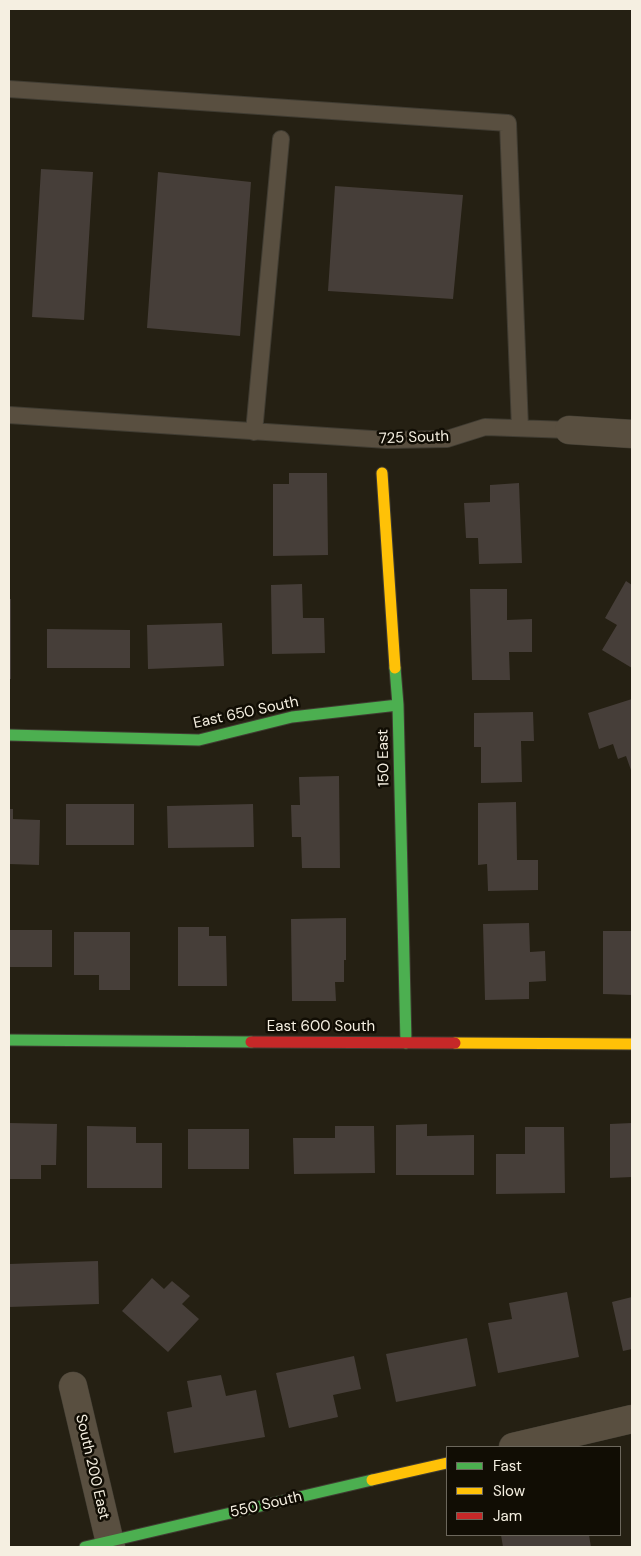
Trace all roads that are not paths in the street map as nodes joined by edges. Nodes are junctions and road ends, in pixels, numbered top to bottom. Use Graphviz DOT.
graph roads {
  1 [pos="9,89"];
  2 [pos="281,139"];
  3 [pos="9,415"];
  4 [pos="520,428"];
  5 [pos="570,430"];
  6 [pos="254,432"];
  7 [pos="632,434"];
  8 [pos="382,473"];
  9 [pos="398,705"];
  10 [pos="9,735"];
  11 [pos="9,1040"];
  12 [pos="406,1042"];
  13 [pos="632,1044"];
  14 [pos="73,1386"];
  15 [pos="632,1419"];
  16 [pos="516,1446"];
  17 [pos="446,1463"];
  18 [pos="102,1545"];
  1 -- 4 [label="lane"];
  2 -- 6 [label="lane"];
  3 -- 6 [label="lane, 725 South"];
  4 -- 5 [label="lane, 725 South"];
  4 -- 6 [label="lane, 725 South"];
  5 -- 7 [label="street, 725 South"];
  8 -- 9 [label="street, 150 East"];
  9 -- 10 [label="street, East 650 South"];
  9 -- 12 [label="street, 150 East"];
  11 -- 12 [label="street, East 600 South"];
  12 -- 13 [label="street, East 600 South"];
  14 -- 18 [label="street, South 200 East"];
  15 -- 16 [label="street"];
  17 -- 18 [label="street, 550 South"];
}
